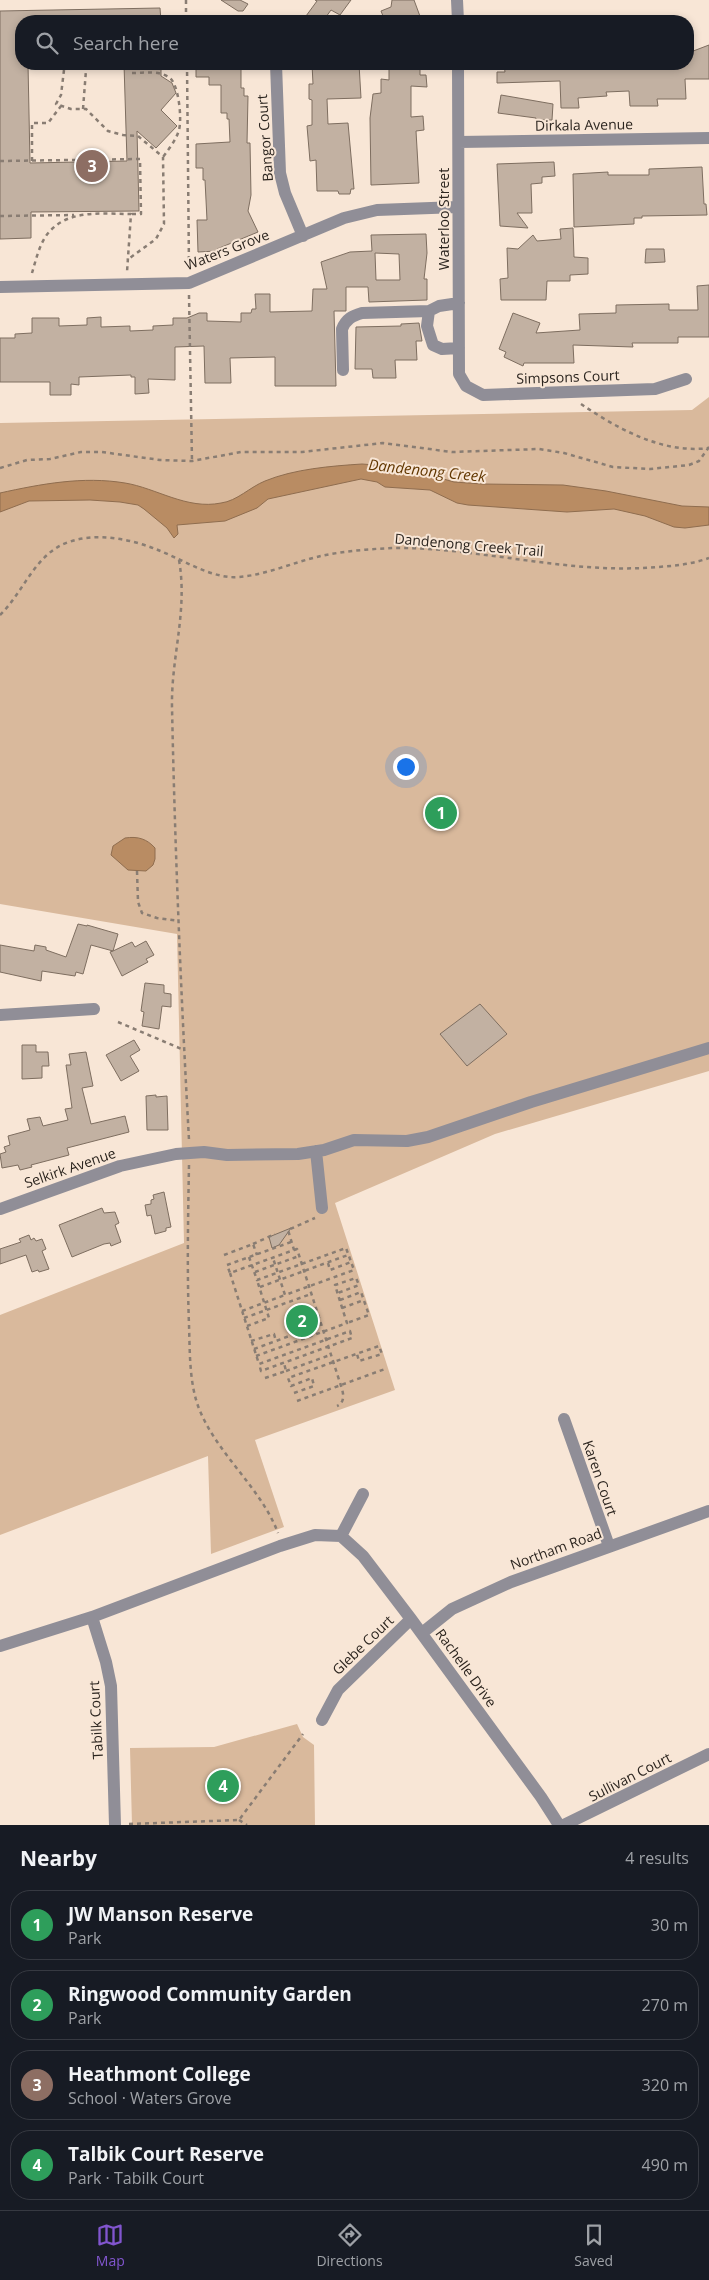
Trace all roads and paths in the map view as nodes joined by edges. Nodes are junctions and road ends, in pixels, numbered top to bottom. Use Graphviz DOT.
graph roads {
  1 [pos="186,0"];
  2 [pos="458,0"];
  3 [pos="186,15"];
  4 [pos="458,15"];
  5 [pos="64,70"];
  6 [pos="86,70"];
  7 [pos="187,70"];
  8 [pos="276,70"];
  9 [pos="458,70"];
  10 [pos="132,73"];
  11 [pos="60,106"];
  12 [pos="83,109"];
  13 [pos="709,138"];
  14 [pos="459,142"];
  15 [pos="163,157"];
  16 [pos="0,161"];
  17 [pos="32,161"];
  18 [pos="458,207"];
  19 [pos="84,214"];
  20 [pos="131,214"];
  21 [pos="0,216"];
  22 [pos="303,236"];
  23 [pos="127,260"];
  24 [pos="126,272"];
  25 [pos="32,273"];
  26 [pos="189,283"];
  27 [pos="0,287"];
  28 [pos="459,303"];
  29 [pos="429,311"];
  30 [pos="459,348"];
  31 [pos="343,370"];
  32 [pos="459,374"];
  33 [pos="686,379"];
  34 [pos="563,392"];
  35 [pos="709,448"];
  36 [pos="192,461"];
  37 [pos="0,468"];
  38 [pos="709,558"];
  39 [pos="179,560"];
  40 [pos="0,615"];
  41 [pos="137,871"];
  42 [pos="179,921"];
  43 [pos="94,1009"];
  44 [pos="0,1015"];
  45 [pos="118,1022"];
  46 [pos="709,1048"];
  47 [pos="184,1050"];
  48 [pos="316,1151"];
  49 [pos="189,1157"];
  50 [pos="322,1203"];
  51 [pos="0,1209"];
  52 [pos="288,1230"];
  53 [pos="283,1232"];
  54 [pos="274,1234"];
  55 [pos="291,1242"];
  56 [pos="253,1244"];
  57 [pos="294,1250"];
  58 [pos="257,1254"];
  59 [pos="224,1255"];
  60 [pos="348,1255"];
  61 [pos="299,1256"];
  62 [pos="249,1257"];
  63 [pos="273,1258"];
  64 [pos="351,1262"];
  65 [pos="328,1263"];
  66 [pos="275,1264"];
  67 [pos="302,1264"];
  68 [pos="252,1265"];
  69 [pos="304,1271"];
  70 [pos="254,1272"];
  71 [pos="230,1273"];
  72 [pos="278,1273"];
  73 [pos="257,1280"];
  74 [pos="280,1280"];
  75 [pos="260,1287"];
  76 [pos="309,1287"];
  77 [pos="338,1293"];
  78 [pos="311,1294"];
  79 [pos="285,1295"];
  80 [pos="340,1300"];
  81 [pos="364,1300"];
  82 [pos="265,1303"];
  83 [pos="342,1308"];
  84 [pos="267,1310"];
  85 [pos="242,1311"];
  86 [pos="319,1317"];
  87 [pos="244,1318"];
  88 [pos="347,1323"];
  89 [pos="321,1324"];
  90 [pos="247,1326"];
  91 [pos="323,1332"];
  92 [pos="297,1333"];
  93 [pos="326,1339"];
  94 [pos="300,1340"];
  95 [pos="252,1341"];
  96 [pos="276,1341"];
  97 [pos="328,1347"];
  98 [pos="254,1349"];
  99 [pos="356,1354"];
  100 [pos="330,1355"];
  101 [pos="256,1356"];
  102 [pos="333,1362"];
  103 [pos="284,1363"];
  104 [pos="259,1364"];
  105 [pos="385,1369"];
  106 [pos="286,1371"];
  107 [pos="265,1378"];
  108 [pos="341,1385"];
  109 [pos="294,1393"];
  110 [pos="297,1401"];
  111 [pos="337,1406"];
  112 [pos="564,1419"];
  113 [pos="363,1494"];
  114 [pos="709,1510"];
  115 [pos="342,1536"];
  116 [pos="280,1546"];
  117 [pos="609,1546"];
  118 [pos="92,1616"];
  119 [pos="411,1618"];
  120 [pos="422,1633"];
  121 [pos="0,1646"];
  122 [pos="322,1720"];
  123 [pos="303,1734"];
  124 [pos="709,1754"];
  125 [pos="239,1820"];
  126 [pos="129,1824"];
  127 [pos="115,1825"];
  128 [pos="247,1825"];
  129 [pos="559,1825"];
  130 [pos="564,1825"];
  1 -- 3 [label="path"];
  2 -- 4 [label="street"];
  5 -- 11 [label="path"];
  6 -- 12 [label="path"];
  7 -- 26 [label="path"];
  8 -- 22 [label="street, Bangor Court"];
  9 -- 14 [label="street, Waterloo Street"];
  10 -- 15 [label="path"];
  11 -- 12 [label="path"];
  11 -- 17 [label="path"];
  12 -- 15 [label="path"];
  13 -- 14 [label="street, Dirkala Avenue"];
  14 -- 18 [label="street, Waterloo Street"];
  15 -- 23 [label="path"];
  16 -- 17 [label="path"];
  17 -- 20 [label="path"];
  18 -- 22 [label="street, Waters Grove"];
  18 -- 28 [label="street, Waterloo Street"];
  19 -- 20 [label="path"];
  19 -- 21 [label="path"];
  19 -- 25 [label="path"];
  20 -- 23 [label="path"];
  22 -- 26 [label="street, Waters Grove"];
  23 -- 24 [label="path"];
  26 -- 27 [label="street, Waters Grove"];
  26 -- 36 [label="path"];
  28 -- 29 [label="street"];
  28 -- 30 [label="street, Waterloo Street"];
  29 -- 30 [label="street"];
  29 -- 31 [label="street"];
  30 -- 32 [label="street, Waterloo Street"];
  32 -- 34 [label="street, Simpsons Court"];
  33 -- 34 [label="street, Simpsons Court"];
  34 -- 35 [label="path"];
  35 -- 36 [label="path"];
  36 -- 37 [label="path"];
  38 -- 39 [label="path, Dandenong Creek Trail"];
  39 -- 40 [label="path, Dandenong Creek Trail"];
  39 -- 42 [label="path"];
  41 -- 42 [label="path"];
  42 -- 47 [label="path"];
  43 -- 44 [label="street"];
  45 -- 47 [label="path"];
  46 -- 48 [label="street, Selkirk Avenue"];
  47 -- 49 [label="path"];
  48 -- 49 [label="street, Selkirk Avenue"];
  48 -- 50 [label="street"];
  49 -- 51 [label="street, Selkirk Avenue"];
  49 -- 116 [label="path"];
  50 -- 52 [label="path"];
  52 -- 53 [label="path"];
  52 -- 55 [label="path"];
  54 -- 56 [label="path"];
  55 -- 57 [label="path"];
  55 -- 58 [label="path"];
  56 -- 58 [label="path"];
  56 -- 59 [label="path"];
  57 -- 61 [label="path"];
  57 -- 63 [label="path"];
  58 -- 62 [label="path"];
  60 -- 64 [label="path"];
  60 -- 65 [label="path"];
  60 -- 67 [label="path"];
  61 -- 66 [label="path"];
  61 -- 67 [label="path"];
  62 -- 68 [label="path"];
  62 -- 71 [label="path"];
  63 -- 66 [label="path"];
  63 -- 68 [label="path"];
  64 -- 65 [label="path"];
  64 -- 76 [label="path"];
  65 -- 69 [label="path"];
  66 -- 70 [label="path"];
  66 -- 72 [label="path"];
  67 -- 69 [label="path"];
  67 -- 72 [label="path"];
  68 -- 70 [label="path"];
  68 -- 71 [label="path"];
  69 -- 74 [label="path"];
  69 -- 76 [label="path"];
  70 -- 73 [label="path"];
  71 -- 85 [label="path"];
  72 -- 73 [label="path"];
  72 -- 74 [label="path"];
  73 -- 75 [label="path"];
  74 -- 75 [label="path"];
  74 -- 79 [label="path"];
  75 -- 82 [label="path"];
  76 -- 78 [label="path"];
  76 -- 79 [label="path"];
  77 -- 77 [label="path"];
  77 -- 80 [label="path"];
  78 -- 84 [label="path"];
  78 -- 86 [label="path"];
  79 -- 82 [label="path"];
  80 -- 81 [label="path"];
  80 -- 83 [label="path"];
  81 -- 83 [label="path"];
  81 -- 88 [label="path"];
  82 -- 84 [label="path"];
  82 -- 85 [label="path"];
  83 -- 88 [label="path"];
  84 -- 87 [label="path"];
  84 -- 90 [label="path"];
  85 -- 87 [label="path"];
  86 -- 89 [label="path"];
  86 -- 92 [label="path"];
  87 -- 90 [label="path"];
  88 -- 91 [label="path"];
  89 -- 91 [label="path"];
  89 -- 92 [label="path"];
  90 -- 95 [label="path"];
  91 -- 93 [label="path"];
  91 -- 94 [label="path"];
  92 -- 94 [label="path"];
  92 -- 96 [label="path"];
  93 -- 97 [label="path"];
  93 -- 97 [label="path"];
  93 -- 104 [label="path"];
  94 -- 101 [label="path"];
  95 -- 96 [label="path"];
  95 -- 98 [label="path"];
  96 -- 98 [label="path"];
  97 -- 102 [label="path"];
  97 -- 103 [label="path"];
  98 -- 101 [label="path"];
  99 -- 99 [label="path"];
  99 -- 102 [label="path"];
  100 -- 106 [label="path"];
  101 -- 104 [label="path"];
  102 -- 108 [label="path"];
  102 -- 109 [label="path"];
  103 -- 104 [label="path"];
  103 -- 106 [label="path"];
  105 -- 108 [label="path"];
  106 -- 107 [label="path"];
  108 -- 110 [label="path"];
  108 -- 111 [label="path"];
  112 -- 117 [label="street, Karen Court"];
  113 -- 115 [label="street"];
  114 -- 117 [label="street, Northam Road"];
  115 -- 116 [label="street"];
  115 -- 119 [label="street, Rachelle Drive"];
  116 -- 118 [label="street"];
  117 -- 120 [label="street, Northam Road"];
  118 -- 121 [label="street"];
  118 -- 127 [label="street, Tabilk Court"];
  119 -- 120 [label="street, Rachelle Drive"];
  119 -- 122 [label="street, Glebe Court"];
  120 -- 129 [label="street, Rachelle Drive"];
  123 -- 125 [label="path"];
  124 -- 130 [label="street, Sullivan Court"];
  125 -- 126 [label="path"];
  125 -- 128 [label="path"];
}
